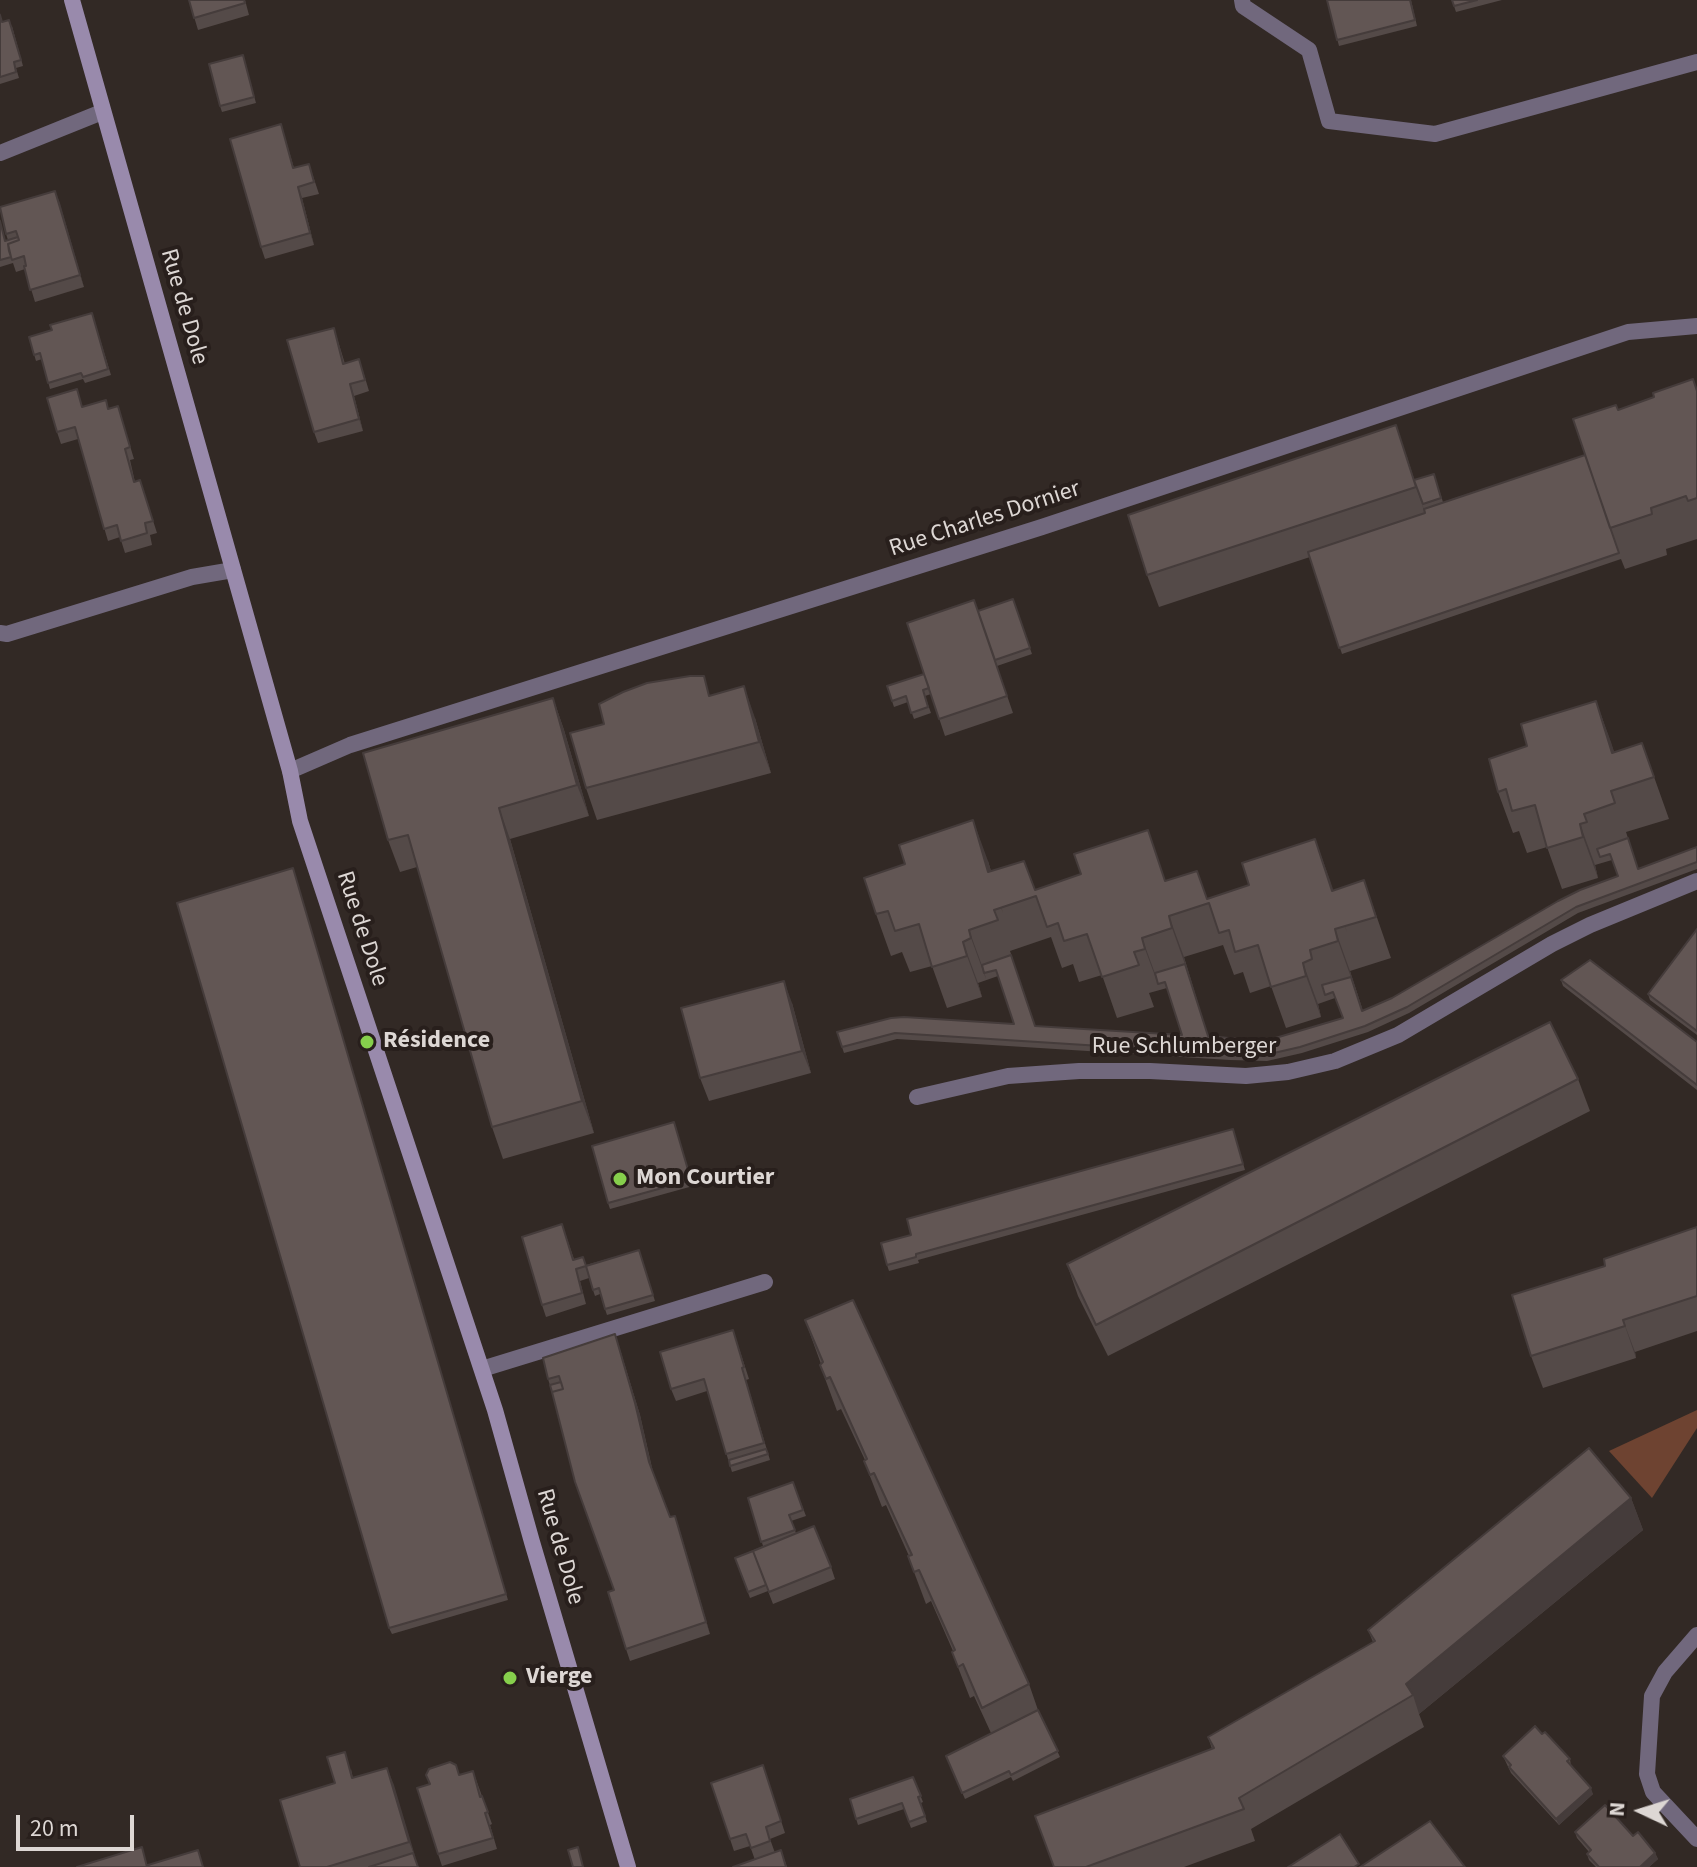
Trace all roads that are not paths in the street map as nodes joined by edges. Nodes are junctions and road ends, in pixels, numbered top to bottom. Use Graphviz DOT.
graph roads {
  1 [pos="72,0"];
  2 [pos="1242,0"];
  3 [pos="1697,62"];
  4 [pos="102,112"];
  5 [pos="0,153"];
  6 [pos="1697,326"];
  7 [pos="233,570"];
  8 [pos="0,633"];
  9 [pos="290,771"];
  10 [pos="1697,881"];
  11 [pos="917,1097"];
  12 [pos="765,1282"];
  13 [pos="482,1369"];
  14 [pos="1697,1635"];
  15 [pos="1697,1839"];
  16 [pos="628,1867"];
  1 -- 4 [label="main road, Rue de Dole"];
  2 -- 3 [label="street"];
  4 -- 5 [label="street"];
  4 -- 7 [label="main road, Rue de Dole"];
  6 -- 9 [label="street, Rue Charles Dornier"];
  7 -- 8 [label="street"];
  7 -- 9 [label="main road, Rue de Dole"];
  9 -- 13 [label="main road, Rue de Dole"];
  10 -- 11 [label="street, Rue Schlumberger"];
  12 -- 13 [label="street"];
  13 -- 16 [label="main road, Rue de Dole"];
  14 -- 15 [label="street"];
}
